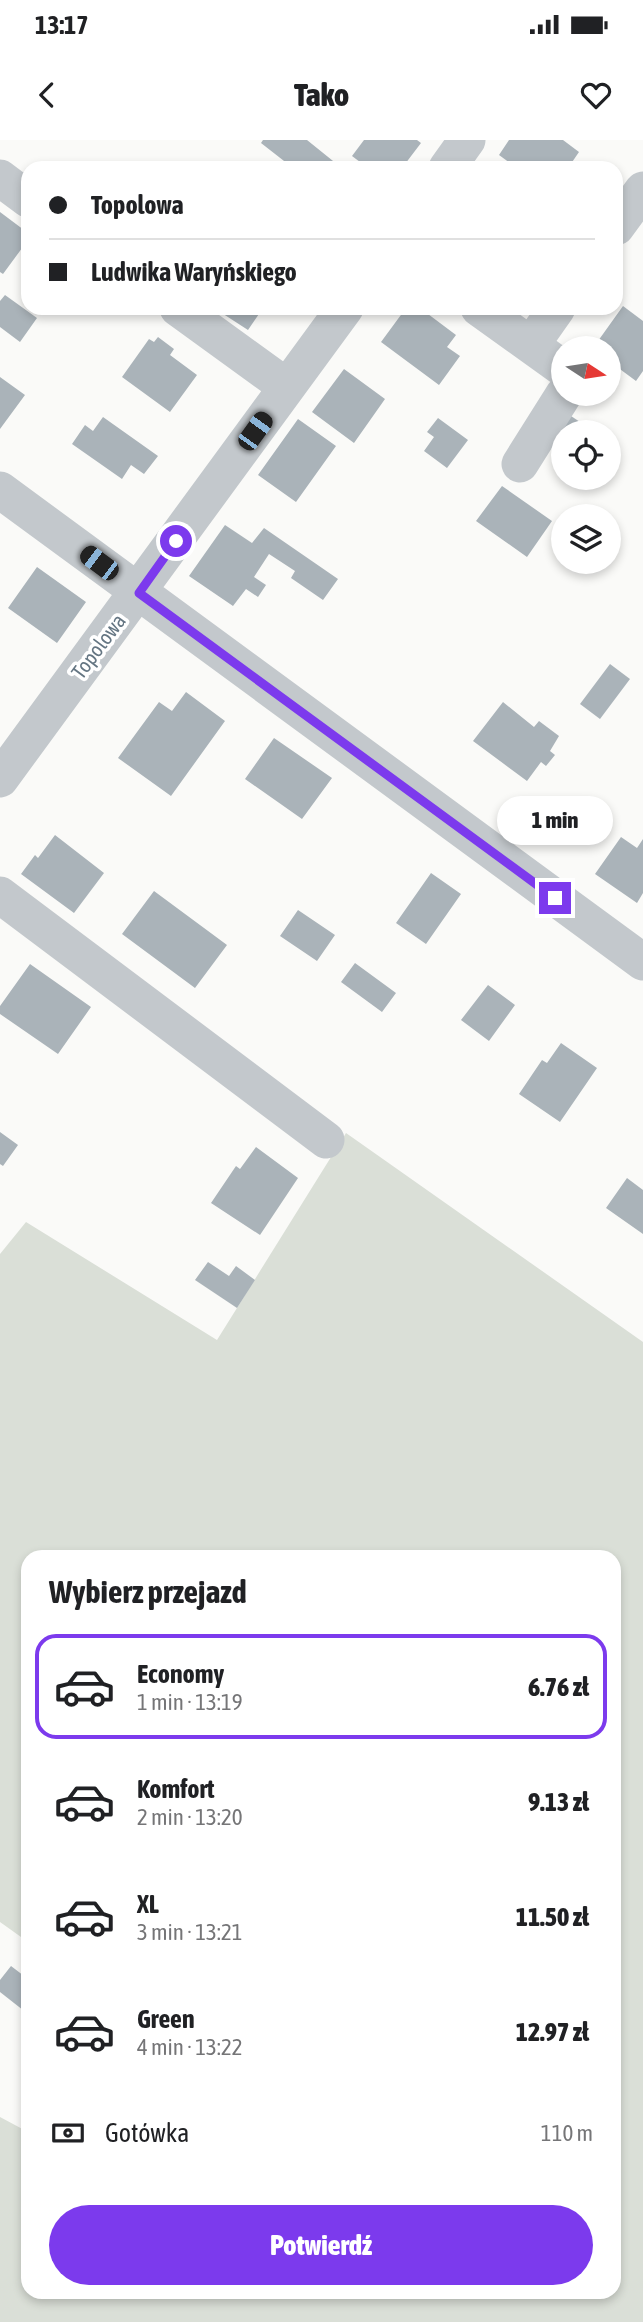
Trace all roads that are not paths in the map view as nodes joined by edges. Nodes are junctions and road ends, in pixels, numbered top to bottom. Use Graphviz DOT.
graph roads {
  1 [pos="467,140"];
  2 [pos="452,161"];
  3 [pos="0,178"];
  4 [pos="643,190"];
  5 [pos="21,193"];
  6 [pos="623,217"];
  7 [pos="188,315"];
  8 [pos="340,315"];
  9 [pos="489,315"];
  10 [pos="552,315"];
  11 [pos="531,345"];
  12 [pos="551,360"];
  13 [pos="287,387"];
  14 [pos="556,406"];
  15 [pos="520,464"];
  16 [pos="0,490"];
  17 [pos="139,593"];
  18 [pos="0,779"];
  19 [pos="0,895"];
  20 [pos="643,962"];
  21 [pos="326,1140"];
  1 -- 2 [label="street"];
  3 -- 5 [label="street"];
  4 -- 6 [label="street"];
  7 -- 13 [label="street"];
  8 -- 13 [label="street, Topolowa"];
  9 -- 11 [label="street"];
  10 -- 11 [label="street"];
  11 -- 12 [label="street"];
  13 -- 17 [label="street, Topolowa"];
  14 -- 15 [label="street"];
  16 -- 17 [label="street"];
  17 -- 18 [label="street, Topolowa"];
  17 -- 20 [label="street"];
  19 -- 21 [label="street"];
}
